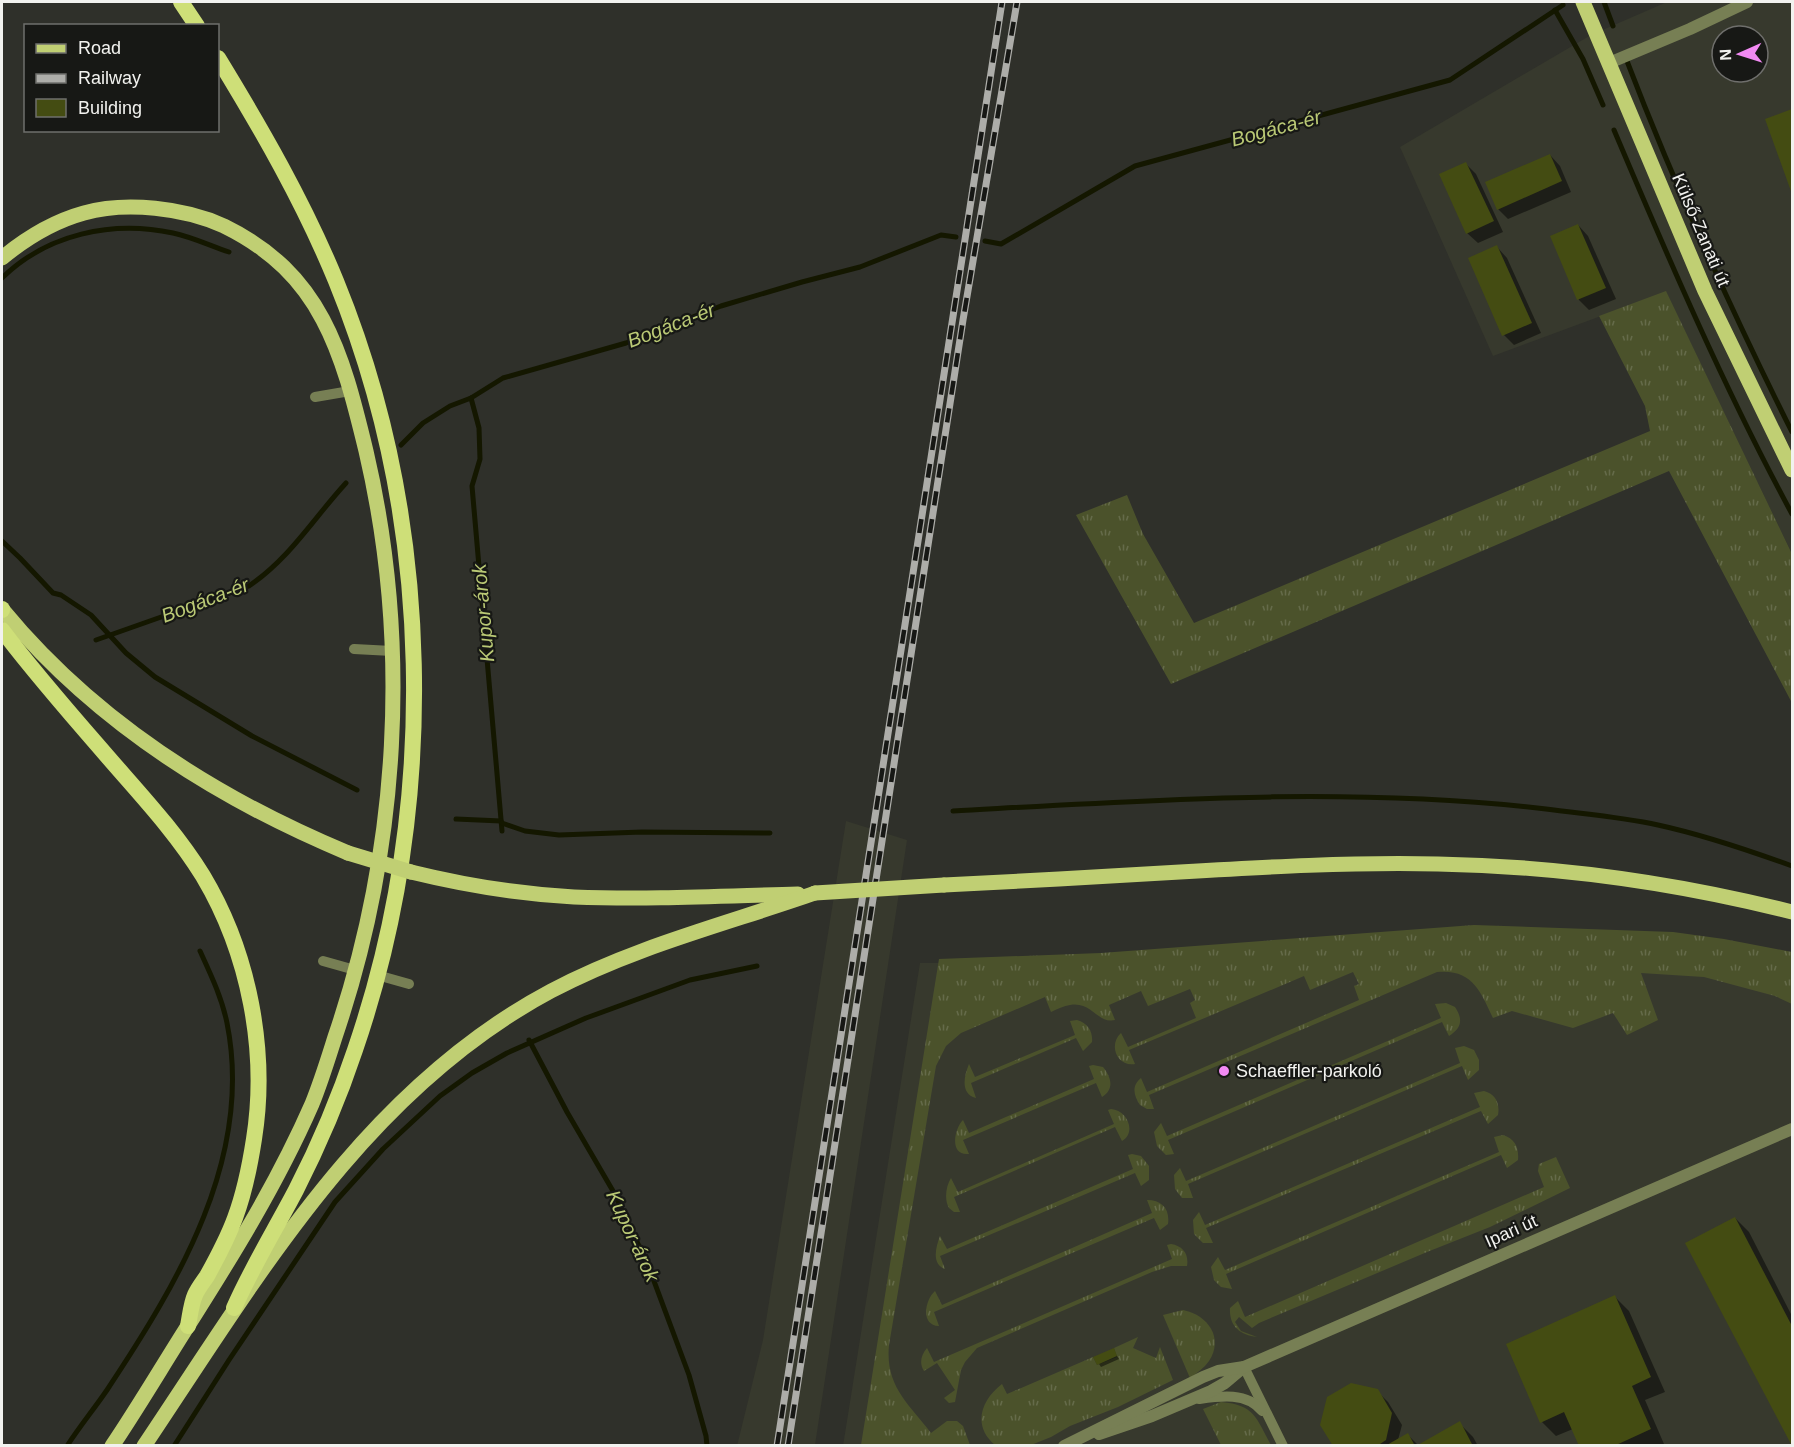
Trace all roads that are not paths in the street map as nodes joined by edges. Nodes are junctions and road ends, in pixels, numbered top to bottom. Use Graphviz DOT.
graph roads {
  1 [pos="180,2"];
  2 [pos="1583,2"];
  3 [pos="1747,2"];
  4 [pos="195,24"];
  5 [pos="219,60"];
  6 [pos="1613,61"];
  7 [pos="2,258"];
  8 [pos="350,391"];
  9 [pos="315,397"];
  10 [pos="1792,470"];
  11 [pos="2,610"];
  12 [pos="2,630"];
  13 [pos="354,649"];
  14 [pos="392,651"];
  15 [pos="781,900"];
  16 [pos="1792,912"];
  17 [pos="322,961"];
  18 [pos="355,970"];
  19 [pos="377,975"];
  20 [pos="409,984"];
  21 [pos="1792,1129"];
  22 [pos="234,1308"];
  23 [pos="188,1326"];
  24 [pos="1244,1367"];
  25 [pos="1192,1400"];
  26 [pos="1268,1419"];
  27 [pos="1068,1444"];
  28 [pos="112,1446"];
  29 [pos="144,1446"];
  30 [pos="1283,1446"];
  1 -- 4 [label="highway"];
  2 -- 6 [label="main road, Külső-Zanati út"];
  3 -- 6 [label="street"];
  5 -- 19 [label="highway"];
  6 -- 10 [label="main road, Külső-Zanati út"];
  7 -- 8 [label="main road"];
  8 -- 9 [label="lane"];
  8 -- 14 [label="main road"];
  11 -- 15 [label="main road, bridge"];
  12 -- 23 [label="highway"];
  13 -- 14 [label="lane"];
  14 -- 18 [label="main road"];
  15 -- 16 [label="main road, bridge"];
  15 -- 22 [label="main road"];
  17 -- 18 [label="lane"];
  18 -- 23 [label="main road"];
  19 -- 20 [label="lane"];
  19 -- 22 [label="highway"];
  21 -- 24 [label="street, Ipari út"];
  22 -- 29 [label="main road"];
  23 -- 28 [label="main road"];
  24 -- 25 [label="street, Ipari út"];
  24 -- 26 [label="lane"];
  24 -- 27 [label="street, Ipari út"];
  25 -- 26 [label="lane"];
  25 -- 27 [label="street, Ipari út"];
  26 -- 30 [label="lane"];
}
